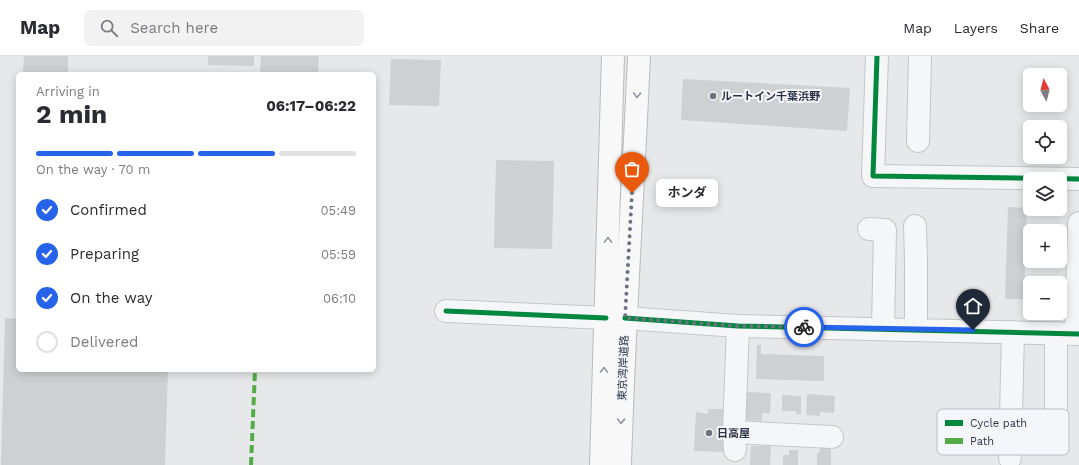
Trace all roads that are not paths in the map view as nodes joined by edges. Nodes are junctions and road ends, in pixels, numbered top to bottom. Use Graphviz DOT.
graph roads {
  1 [pos="613,56"];
  2 [pos="639,56"];
  3 [pos="877,56"];
  4 [pos="920,56"];
  5 [pos="918,141"];
  6 [pos="1079,179"];
  7 [pos="1079,223"];
  8 [pos="915,226"];
  9 [pos="869,230"];
  10 [pos="446,311"];
  11 [pos="616,318"];
  12 [pos="738,326"];
  13 [pos="883,328"];
  14 [pos="916,329"];
  15 [pos="1013,332"];
  16 [pos="1070,333"];
  17 [pos="1011,409"];
  18 [pos="1059,409"];
  19 [pos="832,437"];
  20 [pos="1010,455"];
  21 [pos="1010,458"];
  22 [pos="601,465"];
  23 [pos="620,465"];
  11 -- 1 [label="highway, 東京湾岸道路, one-way"];
  2 -- 11 [label="highway, 東京湾岸道路, one-way"];
  3 -- 6 [label="street"];
  4 -- 5 [label="street"];
  7 -- 16 [label="street"];
  8 -- 14 [label="street"];
  9 -- 13 [label="street"];
  10 -- 11 [label="street"];
  11 -- 12 [label="street"];
  22 -- 11 [label="highway, 東京湾岸道路, one-way"];
  11 -- 23 [label="highway, 東京湾岸道路, one-way"];
  12 -- 13 [label="street"];
  12 -- 19 [label="street"];
  13 -- 14 [label="street"];
  14 -- 15 [label="street"];
  15 -- 16 [label="street"];
  15 -- 17 [label="street"];
  16 -- 18 [label="street"];
  20 -- 21 [label="street"];
}
